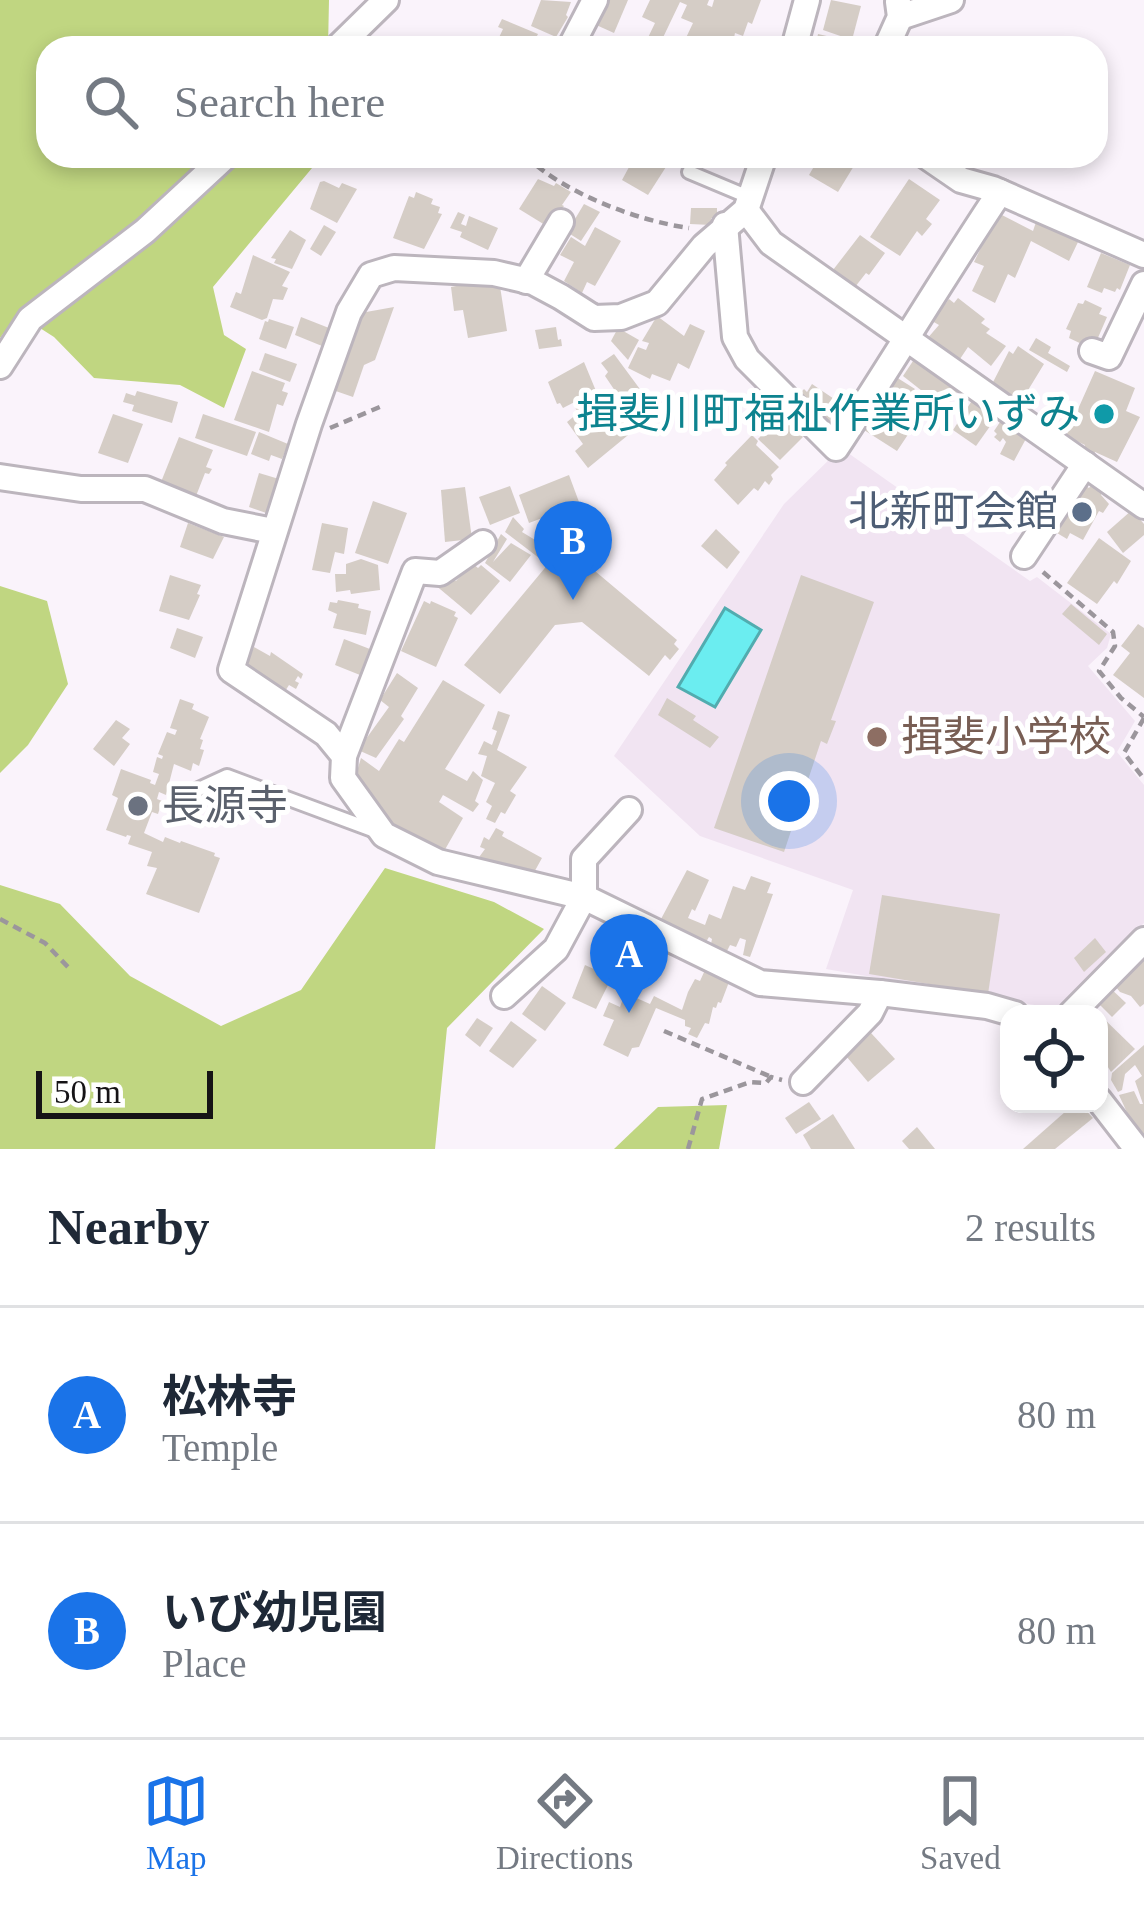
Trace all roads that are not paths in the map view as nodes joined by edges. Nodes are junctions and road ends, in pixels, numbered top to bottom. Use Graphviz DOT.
graph roads {
  1 [pos="386,0"];
  2 [pos="595,0"];
  3 [pos="807,0"];
  4 [pos="951,0"];
  5 [pos="899,8"];
  6 [pos="349,36"];
  7 [pos="576,36"];
  8 [pos="797,36"];
  9 [pos="213,168"];
  10 [pos="758,168"];
  11 [pos="944,168"];
  12 [pos="689,172"];
  13 [pos="1000,192"];
  14 [pos="735,216"];
  15 [pos="561,222"];
  16 [pos="1144,255"];
  17 [pos="526,280"];
  18 [pos="1144,284"];
  19 [pos="908,339"];
  20 [pos="1092,351"];
  21 [pos="0,366"];
  22 [pos="1085,464"];
  23 [pos="0,477"];
  24 [pos="1144,506"];
  25 [pos="273,531"];
  26 [pos="483,543"];
  27 [pos="1024,556"];
  28 [pos="344,756"];
  29 [pos="177,791"];
  30 [pos="629,809"];
  31 [pos="384,835"];
  32 [pos="584,897"];
  33 [pos="1144,940"];
  34 [pos="880,993"];
  35 [pos="504,996"];
  36 [pos="1080,1005"];
  37 [pos="1000,1010"];
  38 [pos="803,1082"];
  39 [pos="1108,1112"];
  40 [pos="1137,1149"];
  1 -- 6 [label="street"];
  2 -- 7 [label="street"];
  3 -- 8 [label="street"];
  4 -- 5 [label="street"];
  9 -- 21 [label="street"];
  10 -- 14 [label="street"];
  11 -- 13 [label="street"];
  12 -- 14 [label="lane"];
  13 -- 16 [label="street"];
  13 -- 19 [label="street"];
  14 -- 17 [label="street"];
  14 -- 19 [label="street"];
  14 -- 19 [label="street"];
  15 -- 17 [label="street"];
  17 -- 25 [label="street"];
  18 -- 20 [label="street"];
  19 -- 22 [label="street"];
  22 -- 24 [label="street"];
  22 -- 27 [label="street"];
  23 -- 25 [label="street"];
  25 -- 28 [label="street"];
  26 -- 28 [label="street"];
  28 -- 31 [label="street"];
  29 -- 31 [label="lane"];
  30 -- 32 [label="street"];
  31 -- 32 [label="street"];
  32 -- 34 [label="street"];
  32 -- 35 [label="street"];
  33 -- 36 [label="street"];
  34 -- 37 [label="street"];
  34 -- 38 [label="street"];
  39 -- 40 [label="street"];
}
